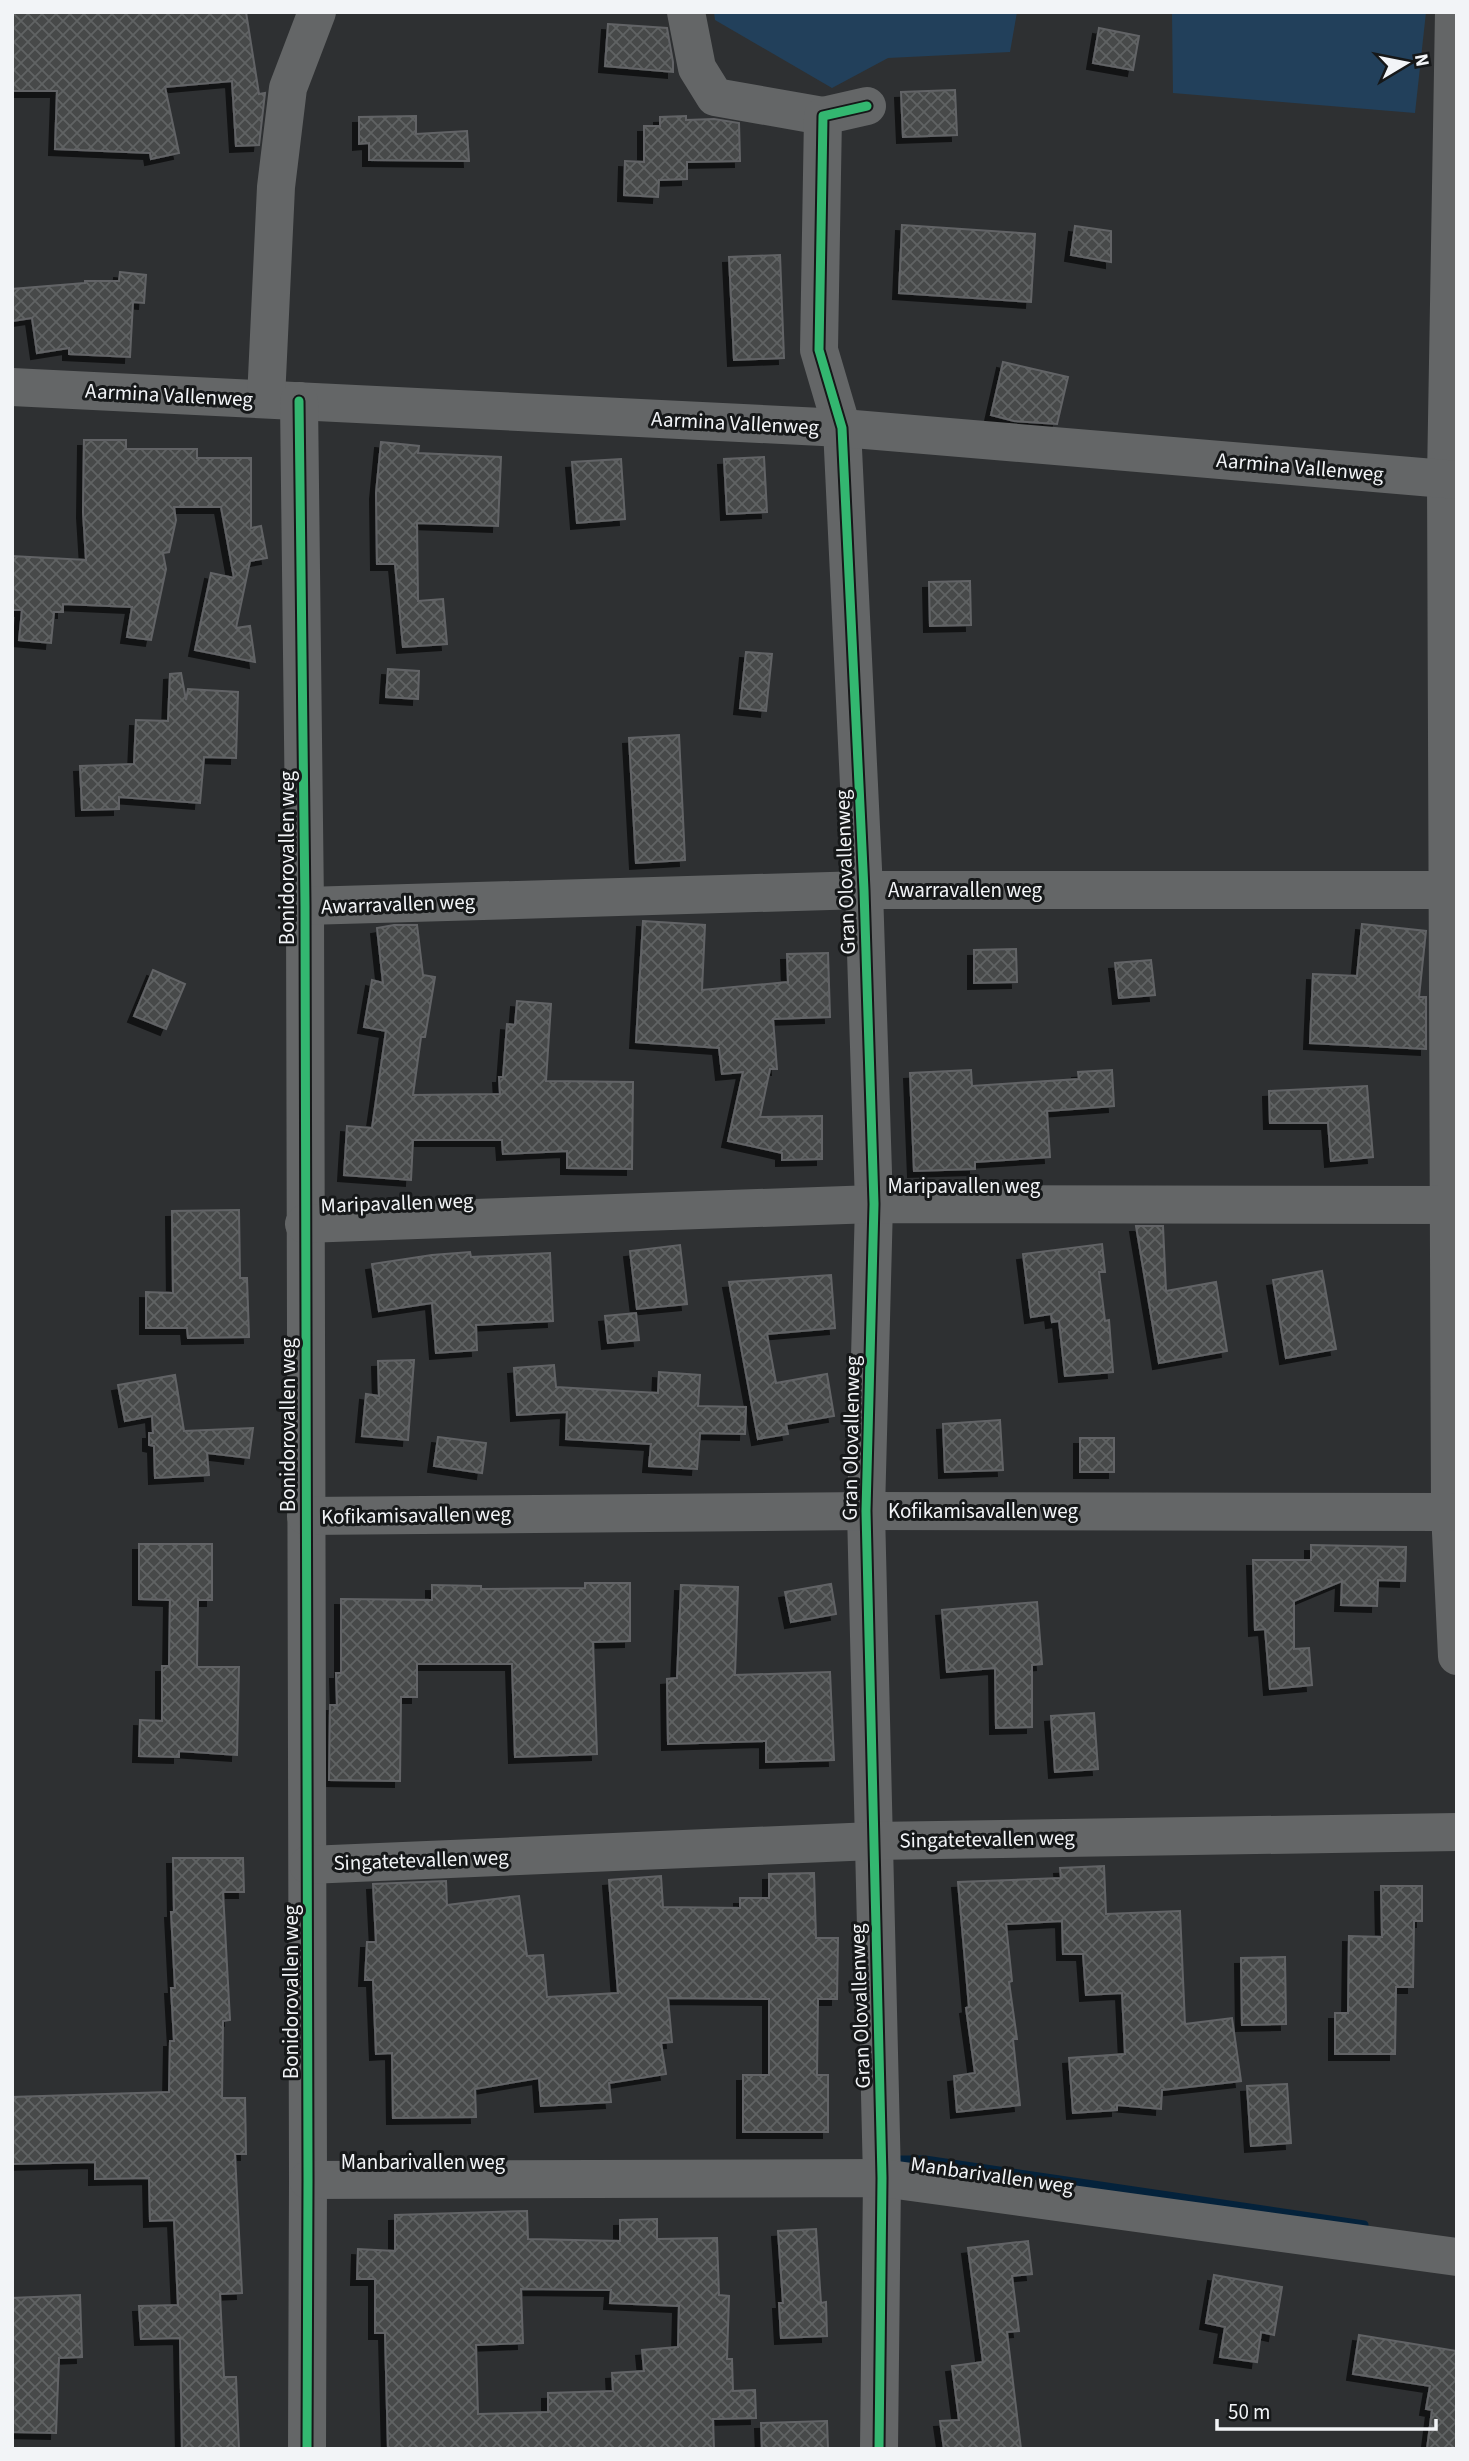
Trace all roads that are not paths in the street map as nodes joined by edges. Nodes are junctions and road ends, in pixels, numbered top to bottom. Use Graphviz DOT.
graph roads {
  1 [pos="317,12"];
  2 [pos="686,12"];
  3 [pos="1454,12"];
  4 [pos="867,106"];
  5 [pos="823,116"];
  6 [pos="12,387"];
  7 [pos="283,400"];
  8 [pos="842,428"];
  9 [pos="1451,480"];
  10 [pos="1452,889"];
  11 [pos="864,890"];
  12 [pos="305,906"];
  13 [pos="874,1204"];
  14 [pos="1452,1205"];
  15 [pos="304,1224"];
  16 [pos="866,1511"];
  17 [pos="1450,1511"];
  18 [pos="306,1516"];
  19 [pos="1457,1656"];
  20 [pos="1457,1832"];
  21 [pos="873,1841"];
  22 [pos="308,1865"];
  23 [pos="882,2178"];
  24 [pos="309,2180"];
  25 [pos="1457,2257"];
  26 [pos="307,2449"];
  27 [pos="879,2449"];
  1 -- 7 [label="street, Bonidorovallen weg"];
  2 -- 5 [label="street"];
  3 -- 9 [label="street"];
  4 -- 5 [label="street"];
  5 -- 8 [label="street, Gran Olovallenweg"];
  6 -- 7 [label="street, Aarmina Vallenweg"];
  7 -- 8 [label="street, Aarmina Vallenweg"];
  7 -- 12 [label="street, Bonidorovallen weg"];
  8 -- 9 [label="street, Aarmina Vallenweg"];
  8 -- 11 [label="street, Gran Olovallenweg"];
  9 -- 10 [label="street"];
  10 -- 11 [label="street, Awarravallen weg"];
  10 -- 14 [label="street"];
  11 -- 12 [label="street, Awarravallen weg"];
  11 -- 13 [label="street, Gran Olovallenweg"];
  12 -- 15 [label="street, Bonidorovallen weg"];
  13 -- 14 [label="street, Maripavallen weg"];
  13 -- 15 [label="street, Maripavallen weg"];
  13 -- 16 [label="street, Gran Olovallenweg"];
  14 -- 17 [label="street"];
  15 -- 18 [label="street, Bonidorovallen weg"];
  16 -- 17 [label="street, Kofikamisavallen weg"];
  16 -- 18 [label="street, Kofikamisavallen weg"];
  16 -- 21 [label="street, Gran Olovallenweg"];
  17 -- 19 [label="street"];
  18 -- 22 [label="street, Bonidorovallen weg"];
  20 -- 21 [label="street, Singatetevallen weg"];
  21 -- 22 [label="street, Singatetevallen weg"];
  21 -- 23 [label="street, Gran Olovallenweg"];
  22 -- 24 [label="street, Bonidorovallen weg"];
  23 -- 24 [label="street, Manbarivallen weg"];
  23 -- 25 [label="street, Manbarivallen weg"];
  23 -- 27 [label="street, Gran Olovallenweg"];
  24 -- 26 [label="street, Bonidorovallen weg"];
}
